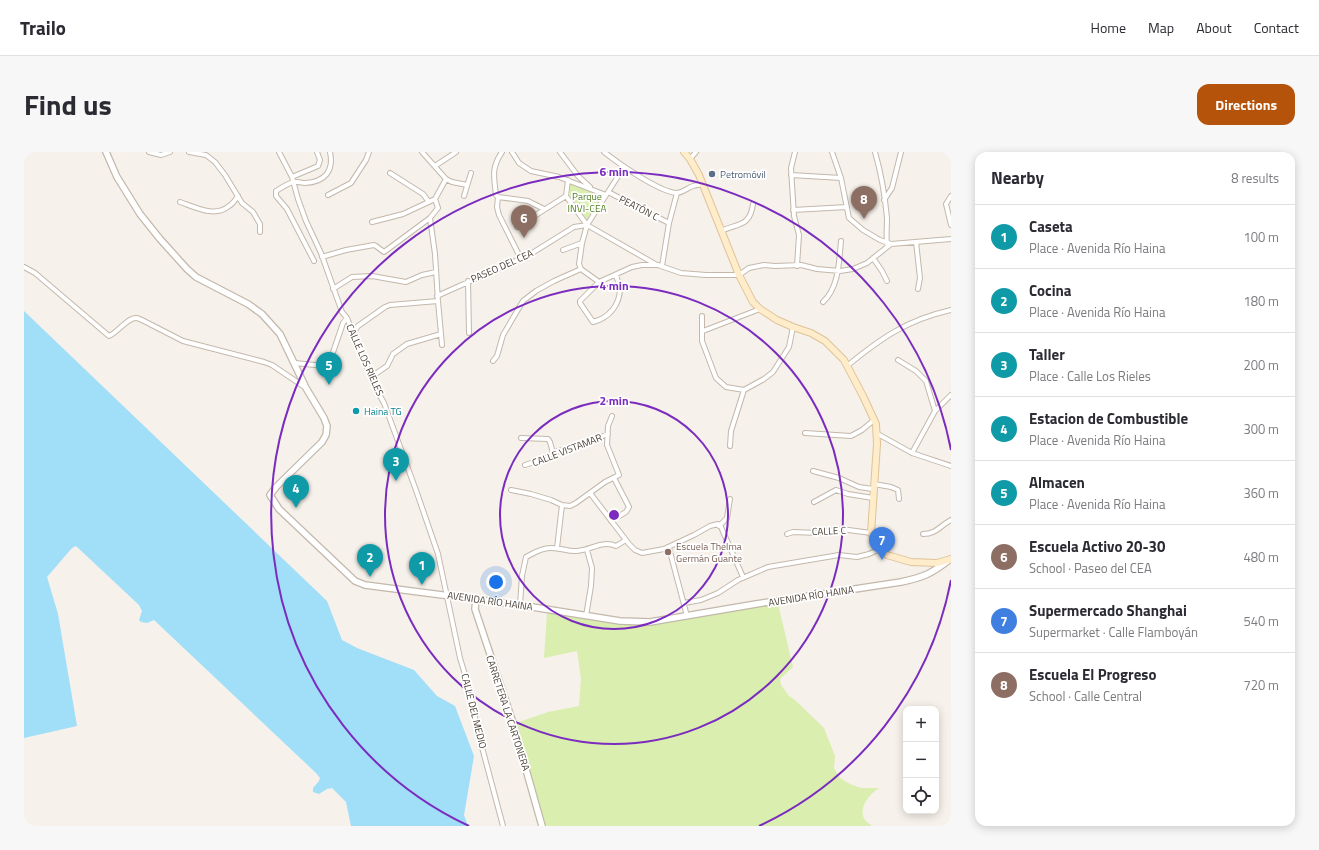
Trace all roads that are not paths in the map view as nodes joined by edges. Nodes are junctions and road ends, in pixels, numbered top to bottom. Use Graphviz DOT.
graph roads {
  1 [pos="106,152"];
  2 [pos="149,152"];
  3 [pos="170,152"];
  4 [pos="189,152"];
  5 [pos="278,152"];
  6 [pos="317,152"];
  7 [pos="330,152"];
  8 [pos="369,152"];
  9 [pos="422,152"];
  10 [pos="456,152"];
  11 [pos="502,152"];
  12 [pos="512,152"];
  13 [pos="560,152"];
  14 [pos="604,152"];
  15 [pos="684,152"];
  16 [pos="696,152"];
  17 [pos="795,152"];
  18 [pos="832,152"];
  19 [pos="875,152"];
  20 [pos="901,152"];
  21 [pos="690,159"];
  22 [pos="435,166"];
  23 [pos="624,167"];
  24 [pos="390,173"];
  25 [pos="471,173"];
  26 [pos="791,174"];
  27 [pos="292,176"];
  28 [pos="840,178"];
  29 [pos="446,179"];
  30 [pos="568,180"];
  31 [pos="293,182"];
  32 [pos="702,184"];
  33 [pos="467,185"];
  34 [pos="592,188"];
  35 [pos="607,193"];
  36 [pos="677,193"];
  37 [pos="328,194"];
  38 [pos="238,196"];
  39 [pos="464,196"];
  40 [pos="566,196"];
  41 [pos="951,196"];
  42 [pos="498,197"];
  43 [pos="435,199"];
  44 [pos="884,200"];
  45 [pos="180,202"];
  46 [pos="429,202"];
  47 [pos="753,204"];
  48 [pos="847,207"];
  49 [pos="544,209"];
  50 [pos="794,210"];
  51 [pos="430,218"];
  52 [pos="372,222"];
  53 [pos="670,223"];
  54 [pos="587,225"];
  55 [pos="951,225"];
  56 [pos="517,227"];
  57 [pos="721,231"];
  58 [pos="260,232"];
  59 [pos="951,239"];
  60 [pos="841,241"];
  61 [pos="916,242"];
  62 [pos="582,243"];
  63 [pos="889,244"];
  64 [pos="563,250"];
  65 [pos="322,257"];
  66 [pos="873,258"];
  67 [pos="521,259"];
  68 [pos="314,261"];
  69 [pos="660,266"];
  70 [pos="797,266"];
  71 [pos="24,267"];
  72 [pos="581,269"];
  73 [pos="837,271"];
  74 [pos="436,272"];
  75 [pos="616,275"];
  76 [pos="739,275"];
  77 [pos="468,281"];
  78 [pos="887,281"];
  79 [pos="599,282"];
  80 [pos="333,289"];
  81 [pos="918,289"];
  82 [pos="437,296"];
  83 [pos="438,301"];
  84 [pos="823,302"];
  85 [pos="760,309"];
  86 [pos="951,310"];
  87 [pos="702,316"];
  88 [pos="347,318"];
  89 [pos="793,327"];
  90 [pos="703,330"];
  91 [pos="353,333"];
  92 [pos="469,333"];
  93 [pos="441,334"];
  94 [pos="442,345"];
  95 [pos="898,360"];
  96 [pos="493,361"];
  97 [pos="294,363"];
  98 [pos="847,366"];
  99 [pos="371,377"];
  100 [pos="306,388"];
  101 [pos="744,390"];
  102 [pos="951,395"];
  103 [pos="935,411"];
  104 [pos="612,416"];
  105 [pos="874,420"];
  106 [pos="805,433"];
  107 [pos="876,433"];
  108 [pos="608,434"];
  109 [pos="521,438"];
  110 [pos="730,446"];
  111 [pos="553,453"];
  112 [pos="912,453"];
  113 [pos="525,465"];
  114 [pos="951,466"];
  115 [pos="813,471"];
  116 [pos="614,478"];
  117 [pos="873,487"];
  118 [pos="511,490"];
  119 [pos="590,493"];
  120 [pos="873,498"];
  121 [pos="730,499"];
  122 [pos="899,499"];
  123 [pos="814,502"];
  124 [pos="562,505"];
  125 [pos="951,520"];
  126 [pos="611,521"];
  127 [pos="720,526"];
  128 [pos="871,532"];
  129 [pos="787,534"];
  130 [pos="923,534"];
  131 [pos="626,540"];
  132 [pos="557,548"];
  133 [pos="668,548"];
  134 [pos="880,549"];
  135 [pos="587,550"];
  136 [pos="951,560"];
  137 [pos="743,577"];
  138 [pos="447,595"];
  139 [pos="476,599"];
  140 [pos="684,603"];
  141 [pos="520,605"];
  142 [pos="586,616"];
  143 [pos="687,616"];
  144 [pos="503,826"];
  145 [pos="542,826"];
  1 -- 97 [label="street, AVENIDA RÍO HAINA"];
  2 -- 3 [label="street"];
  4 -- 38 [label="street"];
  5 -- 27 [label="street, CALLE LOS RIELES"];
  6 -- 27 [label="street"];
  7 -- 31 [label="street"];
  8 -- 37 [label="street"];
  9 -- 22 [label="street"];
  10 -- 22 [label="street"];
  11 -- 42 [label="street"];
  12 -- 30 [label="street"];
  13 -- 34 [label="street"];
  14 -- 23 [label="street"];
  15 -- 21 [label="main road"];
  16 -- 21 [label="street"];
  17 -- 26 [label="street"];
  18 -- 28 [label="street"];
  19 -- 44 [label="street"];
  20 -- 44 [label="street"];
  21 -- 32 [label="main road"];
  22 -- 29 [label="street"];
  23 -- 35 [label="street"];
  23 -- 36 [label="street"];
  24 -- 46 [label="street"];
  25 -- 33 [label="street"];
  26 -- 28 [label="street"];
  26 -- 50 [label="street"];
  27 -- 31 [label="street, CALLE LOS RIELES"];
  28 -- 48 [label="street"];
  29 -- 33 [label="street"];
  29 -- 43 [label="street"];
  30 -- 34 [label="street"];
  30 -- 40 [label="street"];
  31 -- 65 [label="street, CALLE LOS RIELES"];
  31 -- 68 [label="street"];
  32 -- 36 [label="street"];
  32 -- 57 [label="main road"];
  33 -- 39 [label="street"];
  34 -- 35 [label="street, PEATÓN C"];
  35 -- 53 [label="street, PEATÓN C"];
  35 -- 54 [label="street"];
  36 -- 53 [label="street"];
  38 -- 45 [label="street"];
  38 -- 58 [label="street"];
  40 -- 49 [label="street"];
  40 -- 54 [label="street"];
  41 -- 55 [label="street"];
  42 -- 49 [label="street"];
  42 -- 67 [label="street"];
  43 -- 46 [label="street"];
  43 -- 51 [label="street"];
  44 -- 63 [label="street"];
  46 -- 52 [label="street"];
  47 -- 57 [label="street"];
  48 -- 50 [label="street"];
  48 -- 63 [label="street"];
  49 -- 56 [label="street"];
  50 -- 70 [label="street"];
  51 -- 65 [label="street"];
  51 -- 74 [label="street"];
  53 -- 69 [label="street"];
  54 -- 62 [label="street"];
  54 -- 67 [label="street, PASEO DEL CEA"];
  54 -- 69 [label="street"];
  57 -- 76 [label="main road"];
  59 -- 61 [label="street"];
  60 -- 73 [label="street"];
  61 -- 63 [label="street"];
  61 -- 81 [label="street"];
  62 -- 64 [label="street"];
  62 -- 72 [label="street"];
  63 -- 66 [label="street"];
  65 -- 80 [label="street, CALLE LOS RIELES"];
  66 -- 73 [label="street"];
  66 -- 78 [label="street"];
  67 -- 77 [label="street, PASEO DEL CEA"];
  69 -- 75 [label="street"];
  69 -- 76 [label="street"];
  70 -- 73 [label="street"];
  70 -- 76 [label="street"];
  71 -- 100 [label="street"];
  72 -- 79 [label="street"];
  72 -- 96 [label="street"];
  73 -- 84 [label="street"];
  74 -- 80 [label="street"];
  74 -- 82 [label="street"];
  75 -- 79 [label="street"];
  75 -- 79 [label="street"];
  76 -- 85 [label="main road"];
  77 -- 82 [label="street, PASEO DEL CEA"];
  77 -- 92 [label="street"];
  80 -- 88 [label="street, CALLE LOS RIELES"];
  82 -- 83 [label="street"];
  83 -- 91 [label="street"];
  83 -- 93 [label="street"];
  85 -- 89 [label="main road"];
  85 -- 90 [label="street"];
  86 -- 98 [label="street"];
  87 -- 90 [label="street"];
  88 -- 91 [label="street, CALLE LOS RIELES"];
  88 -- 97 [label="street"];
  89 -- 98 [label="main road"];
  89 -- 101 [label="street"];
  90 -- 101 [label="street"];
  91 -- 99 [label="street, CALLE LOS RIELES"];
  93 -- 94 [label="street"];
  93 -- 99 [label="street"];
  95 -- 103 [label="street"];
  97 -- 100 [label="street, AVENIDA RÍO HAINA"];
  98 -- 105 [label="main road"];
  99 -- 138 [label="street, CALLE LOS RIELES"];
  100 -- 138 [label="street, AVENIDA RÍO HAINA"];
  101 -- 110 [label="street"];
  102 -- 103 [label="street"];
  103 -- 112 [label="street"];
  104 -- 108 [label="street"];
  105 -- 106 [label="street"];
  105 -- 107 [label="main road"];
  107 -- 112 [label="street"];
  107 -- 117 [label="main road"];
  108 -- 111 [label="street, CALLE VISTAMAR"];
  108 -- 116 [label="street"];
  109 -- 111 [label="street"];
  111 -- 113 [label="street, CALLE VISTAMAR"];
  112 -- 114 [label="street"];
  115 -- 117 [label="street"];
  116 -- 119 [label="street"];
  116 -- 126 [label="street"];
  117 -- 120 [label="main road"];
  117 -- 122 [label="street"];
  118 -- 124 [label="street"];
  119 -- 124 [label="street"];
  119 -- 126 [label="street"];
  120 -- 123 [label="street"];
  120 -- 128 [label="main road"];
  121 -- 127 [label="street"];
  124 -- 132 [label="street"];
  125 -- 130 [label="street"];
  126 -- 131 [label="street"];
  127 -- 133 [label="street"];
  127 -- 137 [label="street"];
  128 -- 129 [label="street, CALLE C"];
  128 -- 134 [label="main road"];
  131 -- 133 [label="street"];
  131 -- 135 [label="street"];
  132 -- 135 [label="street"];
  132 -- 141 [label="street"];
  133 -- 140 [label="street"];
  134 -- 136 [label="main road"];
  134 -- 137 [label="street"];
  135 -- 142 [label="street"];
  136 -- 143 [label="street, AVENIDA RÍO HAINA"];
  137 -- 140 [label="street"];
  138 -- 139 [label="street, AVENIDA RÍO HAINA"];
  138 -- 144 [label="street, CALLE DEL MEDIO"];
  139 -- 141 [label="street, AVENIDA RÍO HAINA"];
  139 -- 145 [label="street, CARRETERA LA CARTONERA"];
  140 -- 143 [label="street"];
  141 -- 142 [label="street, AVENIDA RÍO HAINA"];
  142 -- 143 [label="street, AVENIDA RÍO HAINA"];
}
